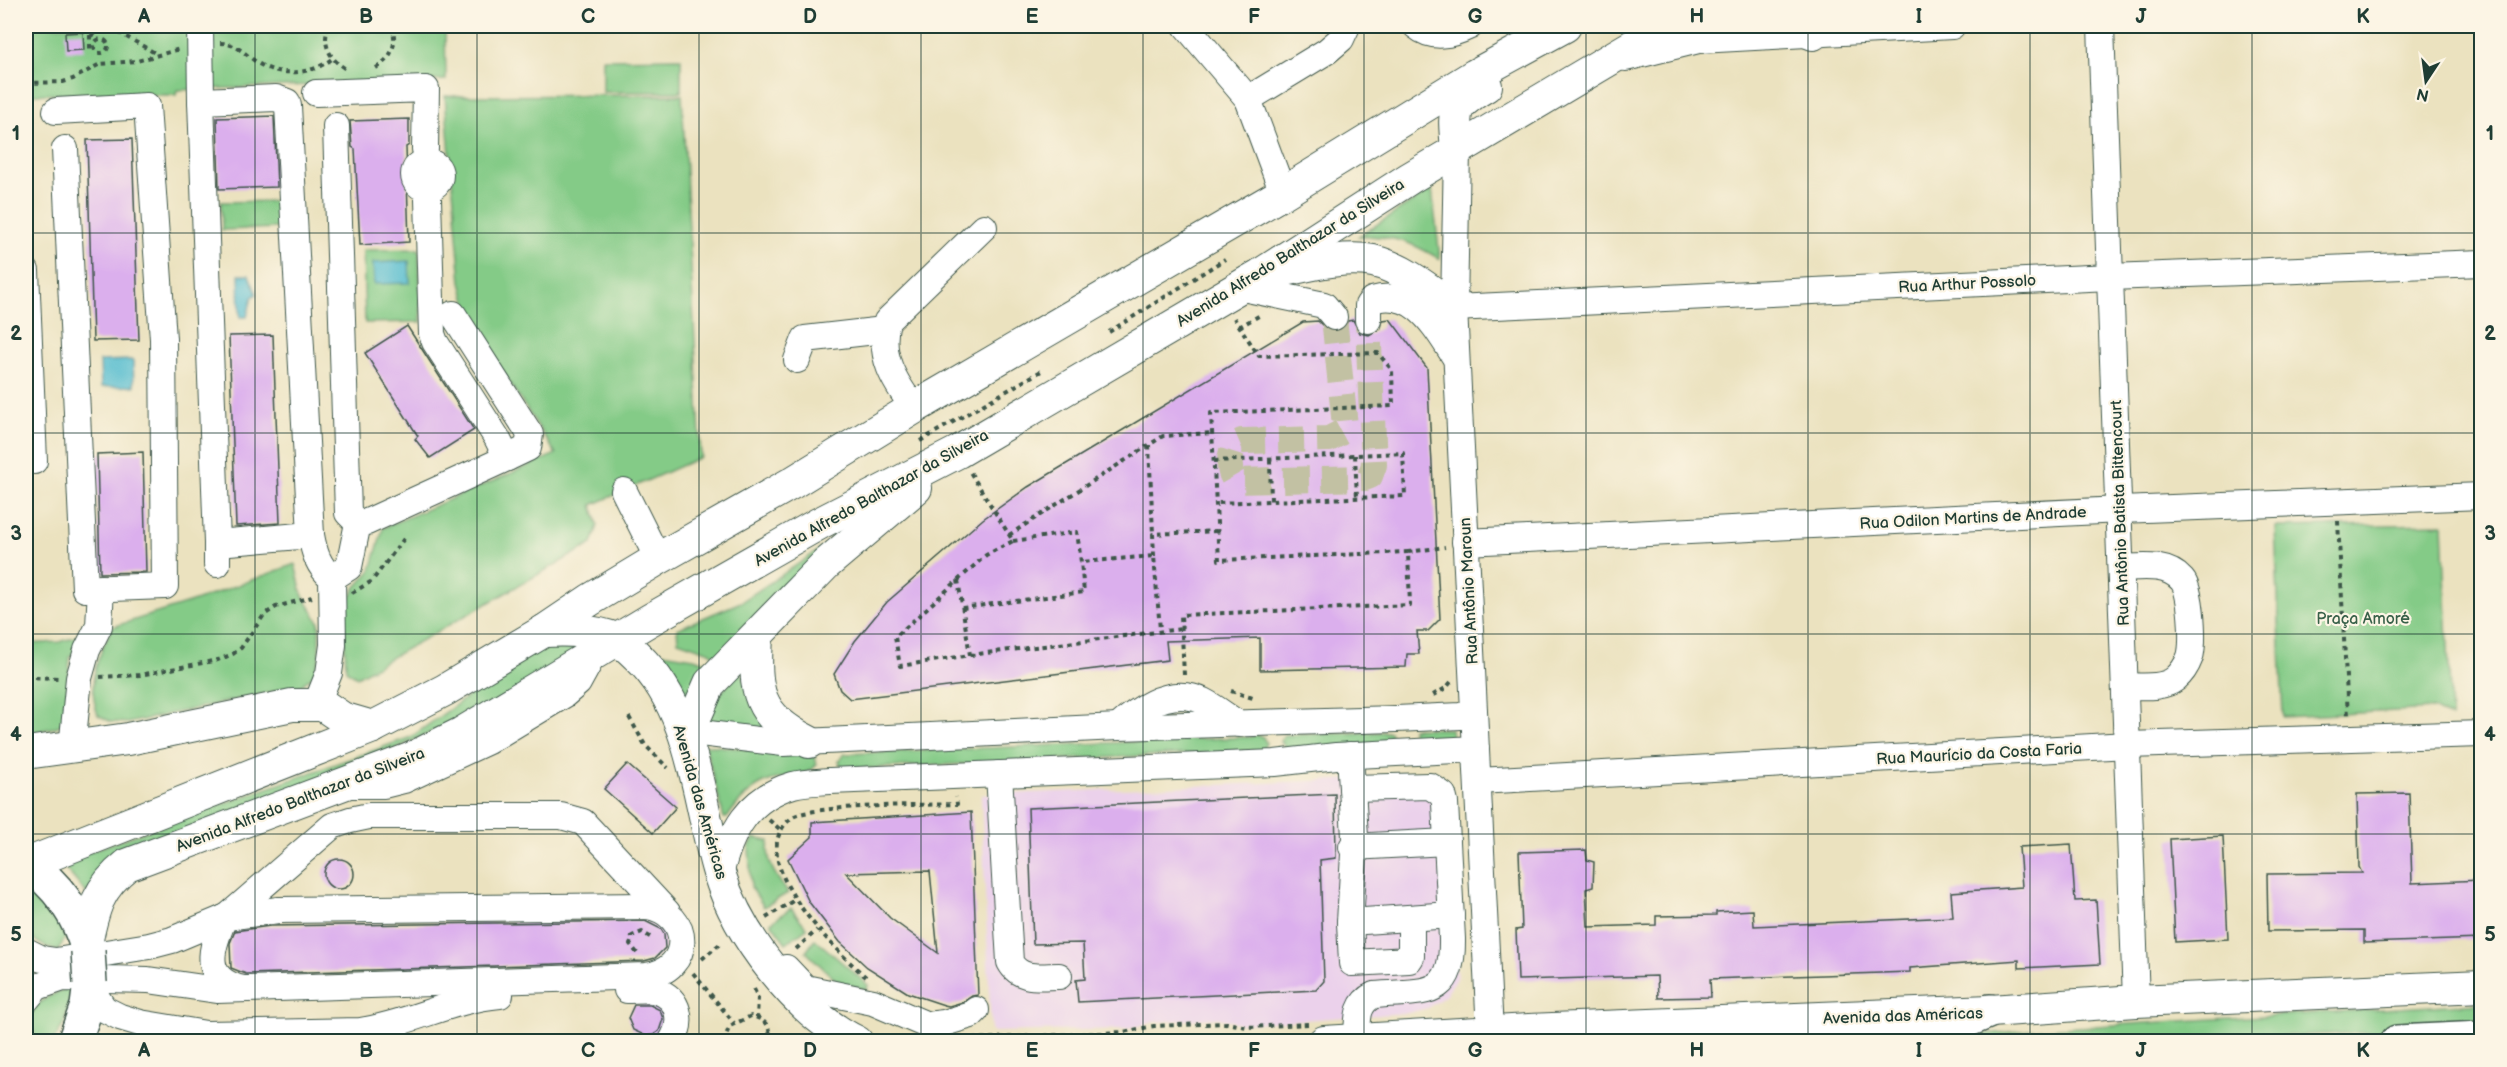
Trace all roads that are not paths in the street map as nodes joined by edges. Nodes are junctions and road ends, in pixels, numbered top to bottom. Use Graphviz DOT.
graph roads {
  1 [pos="200,26"];
  2 [pos="1186,26"];
  3 [pos="1347,26"];
  4 [pos="1416,26"];
  5 [pos="1470,26"];
  6 [pos="1583,26"];
  7 [pos="1666,26"];
  8 [pos="1952,26"];
  9 [pos="2101,26"];
  10 [pos="1549,29"];
  11 [pos="1803,30"];
  12 [pos="1597,66"];
  13 [pos="316,93"];
  14 [pos="1248,99"];
  15 [pos="201,101"];
  16 [pos="56,111"];
  17 [pos="336,126"];
  18 [pos="65,149"];
  19 [pos="1457,150"];
  20 [pos="1283,193"];
  21 [pos="984,227"];
  22 [pos="2481,263"];
  23 [pos="26,271"];
  24 [pos="2110,277"];
  25 [pos="26,285"];
  26 [pos="1239,286"];
  27 [pos="1454,308"];
  28 [pos="453,314"];
  29 [pos="1334,317"];
  30 [pos="1368,320"];
  31 [pos="884,330"];
  32 [pos="1456,358"];
  33 [pos="797,360"];
  34 [pos="914,408"];
  35 [pos="958,452"];
  36 [pos="507,458"];
  37 [pos="34,461"];
  38 [pos="624,491"];
  39 [pos="2481,496"];
  40 [pos="2120,510"];
  41 [pos="355,533"];
  42 [pos="1466,542"];
  43 [pos="313,544"];
  44 [pos="658,559"];
  45 [pos="2122,568"];
  46 [pos="332,587"];
  47 [pos="101,588"];
  48 [pos="544,631"];
  49 [pos="757,636"];
  50 [pos="606,646"];
  51 [pos="2126,686"];
  52 [pos="317,703"];
  53 [pos="1474,712"];
  54 [pos="1396,719"];
  55 [pos="1274,723"];
  56 [pos="1239,724"];
  57 [pos="373,726"];
  58 [pos="1118,727"];
  59 [pos="684,732"];
  60 [pos="2481,734"];
  61 [pos="820,742"];
  62 [pos="2128,745"];
  63 [pos="72,748"];
  64 [pos="1476,748"];
  65 [pos="26,753"];
  66 [pos="1391,753"];
  67 [pos="1350,755"];
  68 [pos="1275,763"];
  69 [pos="999,774"];
  70 [pos="830,781"];
  71 [pos="1478,781"];
  72 [pos="1352,788"];
  73 [pos="1447,843"];
  74 [pos="1352,847"];
  75 [pos="26,864"];
  76 [pos="720,875"];
  77 [pos="1451,915"];
  78 [pos="226,917"];
  79 [pos="672,917"];
  80 [pos="1411,918"];
  81 [pos="1350,922"];
  82 [pos="743,929"];
  83 [pos="87,947"];
  84 [pos="26,951"];
  85 [pos="1059,976"];
  86 [pos="90,985"];
  87 [pos="2481,986"];
  88 [pos="243,989"];
  89 [pos="26,1000"];
  90 [pos="2136,1001"];
  91 [pos="976,1010"];
  92 [pos="1990,1011"];
  93 [pos="1490,1032"];
  94 [pos="1318,1033"];
  95 [pos="2481,1038"];
  96 [pos="1358,1040"];
  97 [pos="74,1041"];
  98 [pos="671,1041"];
  99 [pos="857,1041"];
  100 [pos="1750,1041"];
  101 [pos="2397,1041"];
  1 -- 15 [label="street"];
  2 -- 14 [label="street"];
  3 -- 14 [label="street"];
  4 -- 5 [label="street"];
  6 -- 19 [label="main road"];
  7 -- 12 [label="main road, Avenida Alfredo Balthazar da Silveira"];
  8 -- 11 [label="street"];
  9 -- 24 [label="street, Rua Antônio Batista Bittencourt"];
  10 -- 20 [label="main road"];
  11 -- 12 [label="street"];
  12 -- 19 [label="main road, Avenida Alfredo Balthazar da Silveira"];
  13 -- 36 [label="street"];
  14 -- 20 [label="street"];
  15 -- 43 [label="street"];
  15 -- 43 [label="street"];
  16 -- 47 [label="street"];
  17 -- 41 [label="street"];
  18 -- 47 [label="street"];
  19 -- 26 [label="main road, Avenida Alfredo Balthazar da Silveira"];
  19 -- 27 [label="street, Rua Antônio Maroun"];
  20 -- 34 [label="main road"];
  21 -- 31 [label="street"];
  22 -- 24 [label="street, Rua Arthur Possolo"];
  23 -- 25 [label="street"];
  24 -- 27 [label="street, Rua Arthur Possolo"];
  24 -- 40 [label="street, Rua Antônio Batista Bittencourt"];
  25 -- 37 [label="street"];
  26 -- 27 [label="main road"];
  26 -- 29 [label="street"];
  26 -- 35 [label="main road, Avenida Alfredo Balthazar da Silveira"];
  27 -- 32 [label="street, Rua Antônio Maroun"];
  28 -- 36 [label="street"];
  30 -- 32 [label="street"];
  31 -- 33 [label="street"];
  31 -- 34 [label="street"];
  32 -- 42 [label="street, Rua Antônio Maroun"];
  34 -- 44 [label="main road"];
  35 -- 49 [label="main road"];
  35 -- 50 [label="main road, Avenida Alfredo Balthazar da Silveira"];
  36 -- 41 [label="street"];
  38 -- 44 [label="street"];
  39 -- 40 [label="street, Rua Odilon Martins de Andrade"];
  40 -- 42 [label="street, Rua Odilon Martins de Andrade"];
  40 -- 45 [label="street, Rua Antônio Batista Bittencourt"];
  41 -- 46 [label="street"];
  42 -- 53 [label="street, Rua Antônio Maroun"];
  43 -- 46 [label="street"];
  44 -- 48 [label="main road"];
  45 -- 51 [label="street, Rua Antônio Batista Bittencourt"];
  45 -- 51 [label="street"];
  46 -- 52 [label="street"];
  47 -- 63 [label="street"];
  48 -- 50 [label="main road"];
  48 -- 57 [label="main road"];
  49 -- 59 [label="main road"];
  49 -- 61 [label="main road"];
  50 -- 59 [label="main road, Avenida das Américas"];
  50 -- 83 [label="main road, Avenida Alfredo Balthazar da Silveira"];
  51 -- 62 [label="street, Rua Antônio Batista Bittencourt"];
  52 -- 57 [label="main road"];
  52 -- 63 [label="main road"];
  53 -- 54 [label="street"];
  53 -- 64 [label="street, Rua Antônio Maroun"];
  54 -- 55 [label="street"];
  54 -- 66 [label="street"];
  55 -- 56 [label="street"];
  55 -- 68 [label="street"];
  56 -- 58 [label="street"];
  56 -- 58 [label="street"];
  57 -- 75 [label="main road"];
  58 -- 61 [label="street"];
  59 -- 61 [label="street"];
  59 -- 76 [label="main road, Avenida das Américas"];
  60 -- 62 [label="street, Rua Maurício da Costa Faria"];
  61 -- 70 [label="street"];
  62 -- 71 [label="street, Rua Maurício da Costa Faria"];
  62 -- 90 [label="street, Rua Antônio Batista Bittencourt"];
  63 -- 65 [label="main road"];
  64 -- 66 [label="street"];
  64 -- 71 [label="street, Rua Antônio Maroun"];
  66 -- 67 [label="street"];
  67 -- 68 [label="street"];
  67 -- 72 [label="street"];
  68 -- 69 [label="street"];
  69 -- 70 [label="street"];
  69 -- 85 [label="street"];
  70 -- 76 [label="street"];
  71 -- 93 [label="street, Rua Antônio Maroun"];
  72 -- 73 [label="street"];
  72 -- 74 [label="street"];
  73 -- 74 [label="street"];
  73 -- 77 [label="street"];
  74 -- 81 [label="street"];
  75 -- 83 [label="highway"];
  76 -- 82 [label="main road, Avenida das Américas"];
  77 -- 80 [label="street"];
  77 -- 96 [label="street"];
  78 -- 79 [label="street"];
  78 -- 79 [label="street"];
  78 -- 84 [label="street"];
  78 -- 88 [label="street"];
  79 -- 88 [label="street"];
  80 -- 81 [label="street"];
  80 -- 81 [label="street"];
  82 -- 91 [label="street"];
  82 -- 99 [label="main road, Avenida das Américas"];
  83 -- 86 [label="highway, bridge"];
  86 -- 97 [label="highway"];
  86 -- 98 [label="street"];
  87 -- 90 [label="main road, Avenida das Américas"];
  88 -- 89 [label="street"];
  90 -- 92 [label="main road, Avenida das Américas"];
  92 -- 93 [label="main road, Avenida das Américas"];
  92 -- 100 [label="highway"];
  93 -- 96 [label="main road, Avenida das Américas"];
  94 -- 96 [label="main road, Avenida das Américas"];
  95 -- 101 [label="highway"];
}
